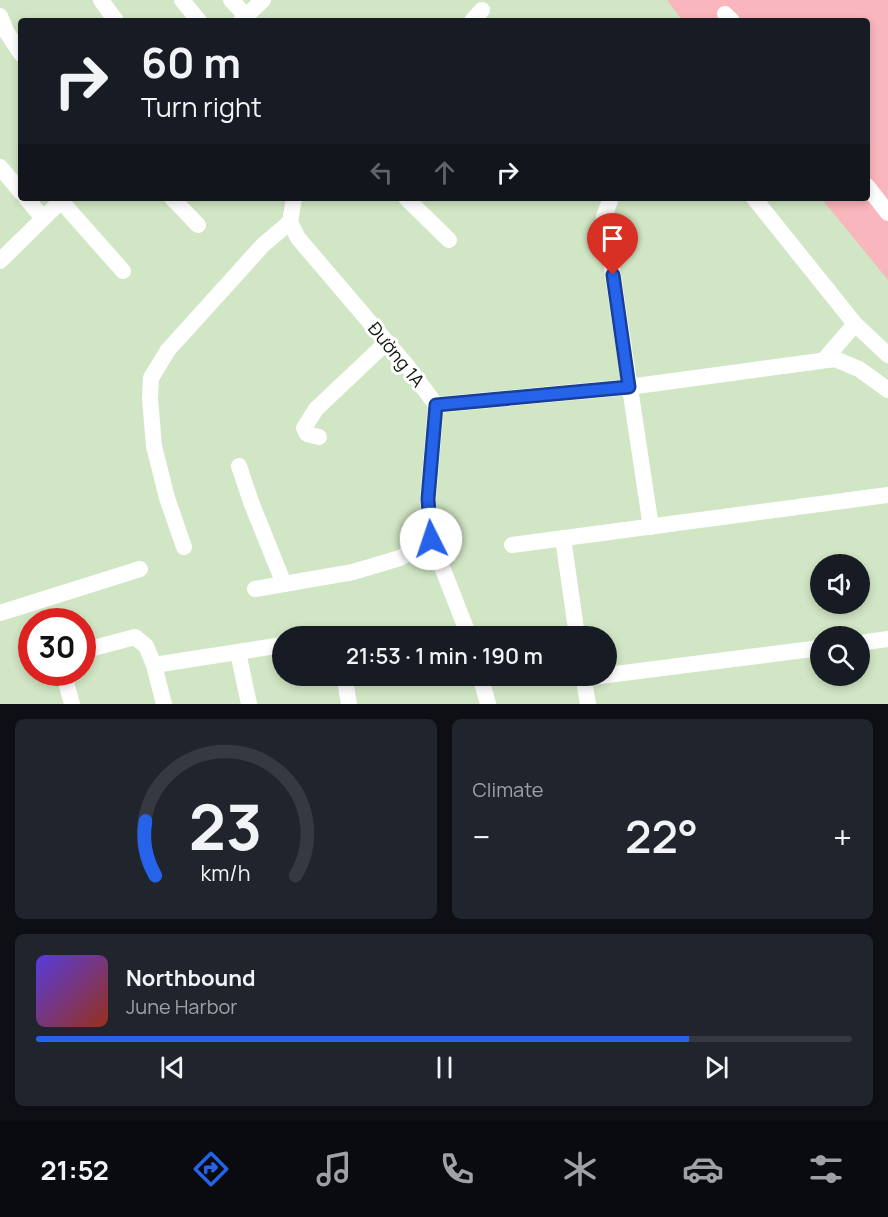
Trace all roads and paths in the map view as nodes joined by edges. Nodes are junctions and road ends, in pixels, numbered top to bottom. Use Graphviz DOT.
graph roads {
  1 [pos="101,0"];
  2 [pos="182,0"];
  3 [pos="231,0"];
  4 [pos="263,0"];
  5 [pos="0,16"];
  6 [pos="114,18"];
  7 [pos="197,18"];
  8 [pos="243,18"];
  9 [pos="245,18"];
  10 [pos="18,49"];
  11 [pos="0,167"];
  12 [pos="18,188"];
  13 [pos="870,190"];
  14 [pos="29,201"];
  15 [pos="61,201"];
  16 [pos="63,201"];
  17 [pos="175,201"];
  18 [pos="294,201"];
  19 [pos="409,201"];
  20 [pos="610,201"];
  21 [pos="756,201"];
  22 [pos="888,213"];
  23 [pos="44,218"];
  24 [pos="290,222"];
  25 [pos="198,225"];
  26 [pos="449,240"];
  27 [pos="0,261"];
  28 [pos="123,271"];
  29 [pos="855,324"];
  30 [pos="387,342"];
  31 [pos="888,355"];
  32 [pos="824,360"];
  33 [pos="629,387"];
  34 [pos="888,390"];
  35 [pos="436,405"];
  36 [pos="320,437"];
  37 [pos="238,466"];
  38 [pos="888,495"];
  39 [pos="651,527"];
  40 [pos="563,538"];
  41 [pos="431,539"];
  42 [pos="512,545"];
  43 [pos="184,547"];
  44 [pos="140,569"];
  45 [pos="284,584"];
  46 [pos="255,589"];
  47 [pos="0,613"];
  48 [pos="465,626"];
  49 [pos="576,626"];
  50 [pos="888,639"];
  51 [pos="870,642"];
  52 [pos="96,647"];
  53 [pos="272,647"];
  54 [pos="810,649"];
  55 [pos="238,652"];
  56 [pos="154,666"];
  57 [pos="617,672"];
  58 [pos="67,686"];
  59 [pos="347,686"];
  60 [pos="483,686"];
  61 [pos="585,686"];
  62 [pos="72,704"];
  63 [pos="164,704"];
  64 [pos="249,704"];
  65 [pos="349,704"];
  66 [pos="489,704"];
  67 [pos="588,704"];
  1 -- 6 [label="street"];
  2 -- 7 [label="street"];
  3 -- 8 [label="street"];
  4 -- 9 [label="street"];
  5 -- 10 [label="street"];
  11 -- 12 [label="street"];
  13 -- 22 [label="street"];
  14 -- 23 [label="street"];
  15 -- 23 [label="street"];
  16 -- 28 [label="street"];
  17 -- 25 [label="street"];
  18 -- 24 [label="street"];
  19 -- 26 [label="street"];
  20 -- 33 [label="street"];
  21 -- 29 [label="street"];
  23 -- 27 [label="street"];
  24 -- 30 [label="street, Đường 1A"];
  24 -- 43 [label="street"];
  29 -- 31 [label="street"];
  29 -- 32 [label="street"];
  30 -- 35 [label="street, Đường 1A"];
  30 -- 36 [label="street"];
  32 -- 33 [label="street"];
  32 -- 34 [label="street"];
  33 -- 35 [label="street"];
  33 -- 39 [label="street"];
  35 -- 41 [label="street, Đường 1A"];
  37 -- 45 [label="street"];
  38 -- 39 [label="street"];
  39 -- 40 [label="street"];
  40 -- 42 [label="street"];
  40 -- 49 [label="street"];
  41 -- 45 [label="street"];
  41 -- 48 [label="street, Đường 1A"];
  44 -- 47 [label="street"];
  45 -- 46 [label="street"];
  50 -- 51 [label="street"];
  52 -- 56 [label="street"];
  53 -- 55 [label="street"];
  54 -- 57 [label="street"];
  55 -- 56 [label="street"];
  55 -- 64 [label="street"];
  56 -- 63 [label="street"];
  58 -- 62 [label="street"];
  59 -- 65 [label="street"];
  60 -- 66 [label="street"];
  61 -- 67 [label="street"];
}
